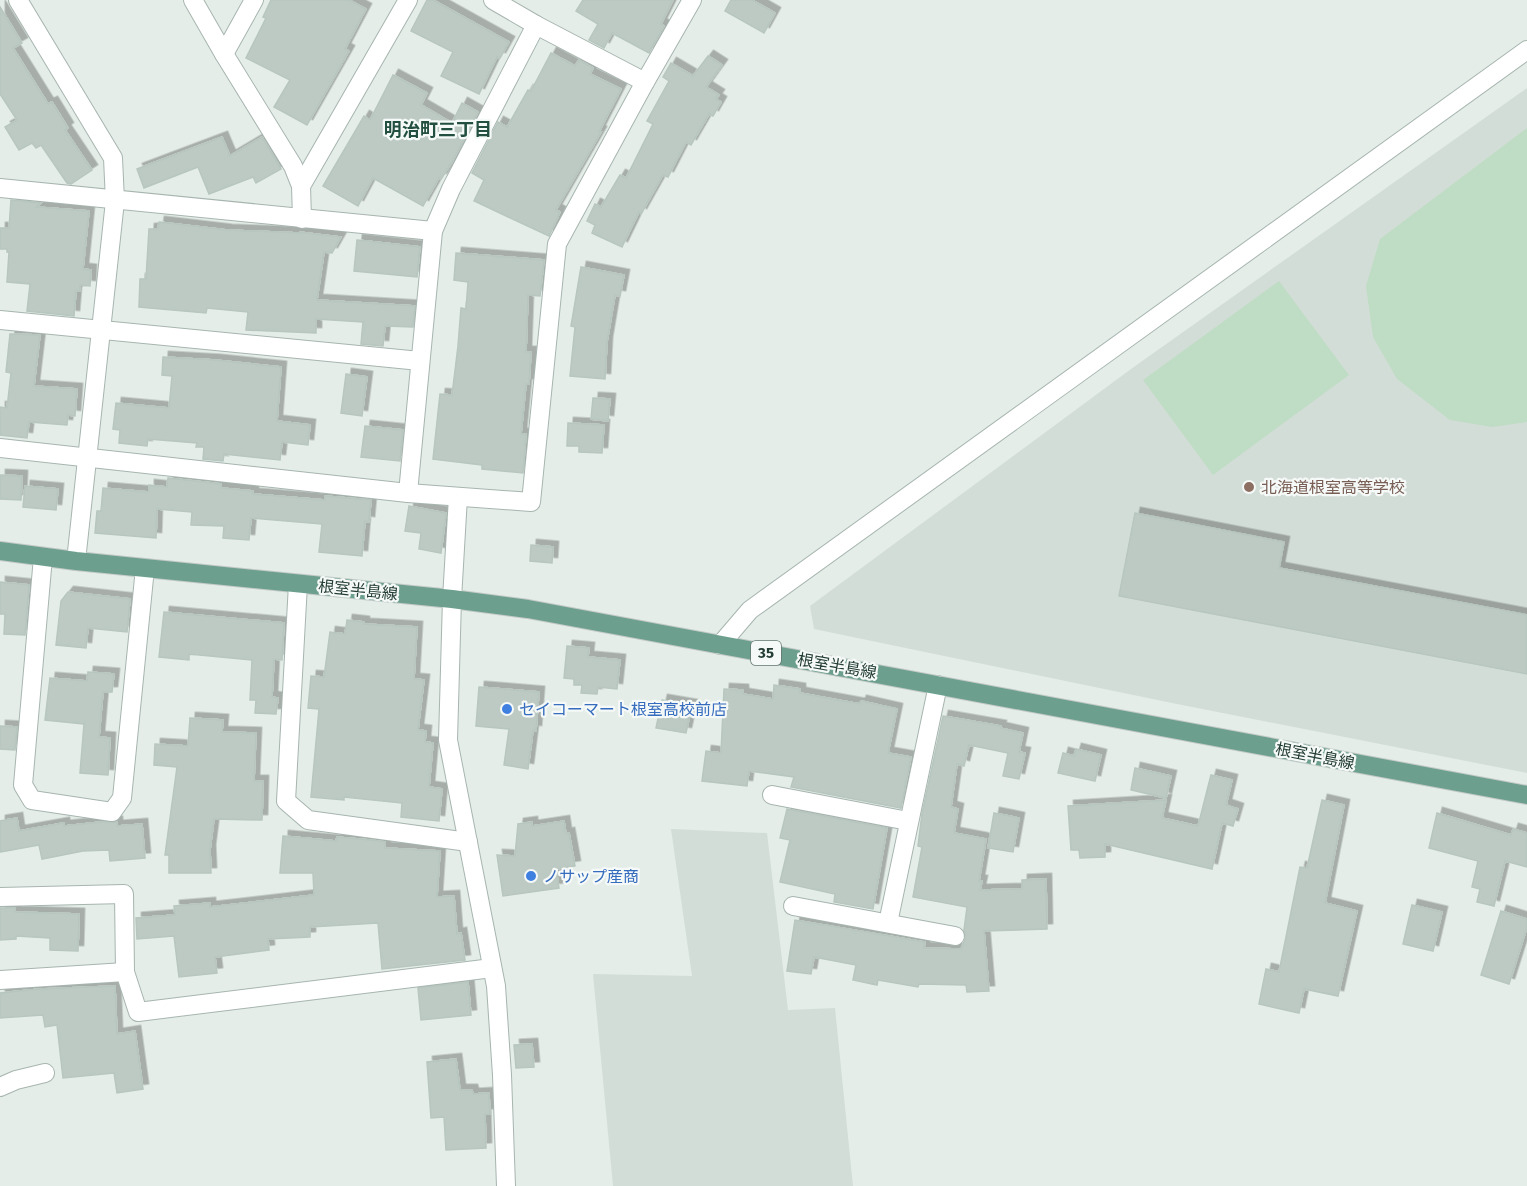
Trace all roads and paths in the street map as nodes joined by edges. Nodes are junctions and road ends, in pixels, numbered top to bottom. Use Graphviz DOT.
graph roads {
  1 [pos="193,0"];
  2 [pos="254,0"];
  3 [pos="408,0"];
  4 [pos="493,0"];
  5 [pos="692,0"];
  6 [pos="23,2"];
  7 [pos="536,25"];
  8 [pos="1527,50"];
  9 [pos="224,54"];
  10 [pos="645,82"];
  11 [pos="301,186"];
  12 [pos="0,188"];
  13 [pos="115,201"];
  14 [pos="302,219"];
  15 [pos="433,231"];
  16 [pos="0,320"];
  17 [pos="100,329"];
  18 [pos="420,361"];
  19 [pos="0,447"];
  20 [pos="87,458"];
  21 [pos="408,493"];
  22 [pos="458,497"];
  23 [pos="0,551"];
  24 [pos="43,557"];
  25 [pos="76,561"];
  26 [pos="145,568"];
  27 [pos="298,584"];
  28 [pos="452,599"];
  29 [pos="720,645"];
  30 [pos="938,685"];
  31 [pos="771,795"];
  32 [pos="1527,795"];
  33 [pos="908,821"];
  34 [pos="468,842"];
  35 [pos="0,897"];
  36 [pos="793,906"];
  37 [pos="888,923"];
  38 [pos="955,936"];
  39 [pos="492,968"];
  40 [pos="125,972"];
  41 [pos="0,980"];
  42 [pos="45,1073"];
  43 [pos="0,1087"];
  44 [pos="506,1186"];
  1 -- 9 [label="street"];
  2 -- 9 [label="street"];
  3 -- 11 [label="street"];
  4 -- 7 [label="street"];
  5 -- 10 [label="street"];
  6 -- 13 [label="street"];
  7 -- 10 [label="street"];
  7 -- 15 [label="street"];
  8 -- 29 [label="street"];
  9 -- 11 [label="street"];
  10 -- 22 [label="street"];
  11 -- 14 [label="street"];
  12 -- 13 [label="street"];
  13 -- 14 [label="street"];
  13 -- 17 [label="street"];
  14 -- 15 [label="street"];
  15 -- 18 [label="street"];
  16 -- 17 [label="street"];
  17 -- 18 [label="street"];
  17 -- 20 [label="street"];
  18 -- 21 [label="street"];
  19 -- 20 [label="street"];
  20 -- 21 [label="street"];
  20 -- 25 [label="street"];
  21 -- 22 [label="street"];
  22 -- 28 [label="street"];
  23 -- 24 [label="main road, 根室半島線 / 35"];
  24 -- 25 [label="main road, 根室半島線 / 35"];
  24 -- 26 [label="street"];
  25 -- 26 [label="main road, 根室半島線 / 35"];
  26 -- 27 [label="main road, 根室半島線 / 35"];
  27 -- 28 [label="main road, 根室半島線 / 35"];
  27 -- 34 [label="street"];
  28 -- 29 [label="main road, 根室半島線 / 35"];
  28 -- 34 [label="street"];
  29 -- 30 [label="main road, 根室半島線 / 35"];
  30 -- 32 [label="main road, 根室半島線 / 35"];
  30 -- 33 [label="street"];
  31 -- 33 [label="street"];
  33 -- 37 [label="street"];
  34 -- 39 [label="street"];
  35 -- 40 [label="street"];
  36 -- 37 [label="street"];
  37 -- 38 [label="street"];
  39 -- 40 [label="street"];
  39 -- 44 [label="street"];
  40 -- 41 [label="street"];
  42 -- 43 [label="street"];
}
